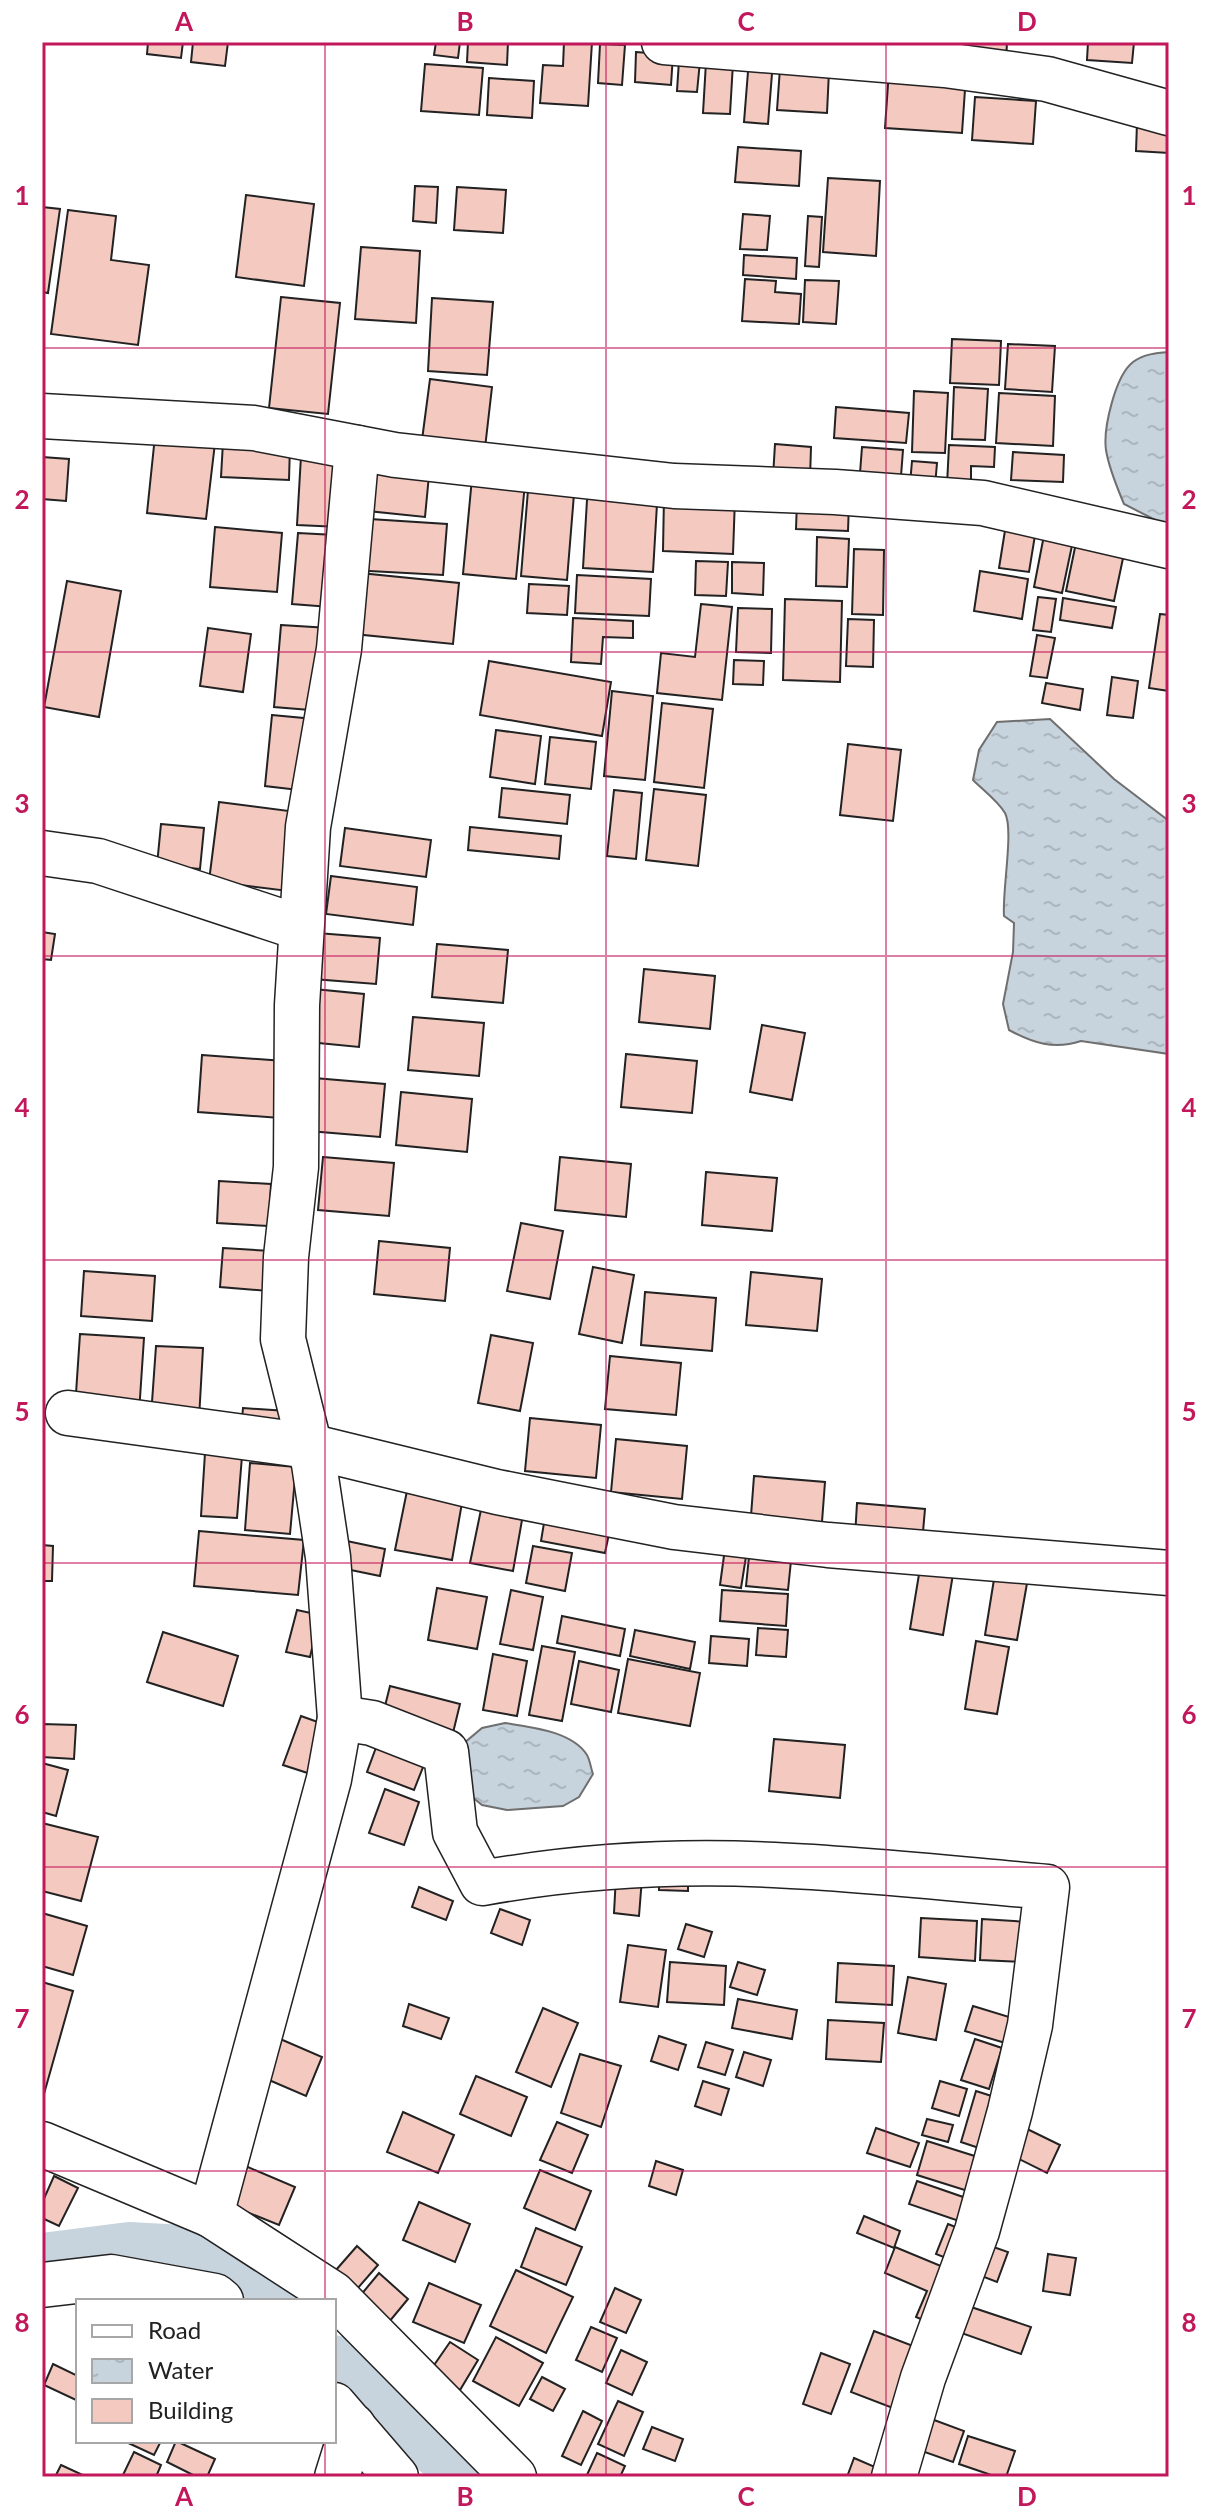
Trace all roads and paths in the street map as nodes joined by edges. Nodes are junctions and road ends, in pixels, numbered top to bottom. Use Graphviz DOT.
graph roads {
  1 [pos="664,42"];
  2 [pos="1169,113"];
  3 [pos="42,416"];
  4 [pos="357,448"];
  5 [pos="1169,546"];
  6 [pos="42,853"];
  7 [pos="301,928"];
  8 [pos="68,1413"];
  9 [pos="309,1446"];
  10 [pos="1169,1573"];
  11 [pos="340,1718"];
  12 [pos="42,2144"];
  13 [pos="211,2215"];
  14 [pos="42,2285"];
  15 [pos="219,2299"];
  16 [pos="344,2416"];
  17 [pos="337,2477"];
  18 [pos="396,2477"];
  19 [pos="514,2477"];
  20 [pos="894,2477"];
  1 -- 2 [label="street"];
  3 -- 4 [label="street"];
  4 -- 5 [label="street"];
  4 -- 7 [label="street"];
  6 -- 7 [label="street"];
  7 -- 9 [label="street"];
  8 -- 9 [label="street"];
  9 -- 10 [label="street"];
  9 -- 11 [label="street"];
  11 -- 13 [label="street"];
  11 -- 20 [label="street"];
  12 -- 13 [label="street"];
  13 -- 19 [label="street"];
  14 -- 15 [label="street"];
  16 -- 17 [label="street"];
  16 -- 18 [label="street"];
}
